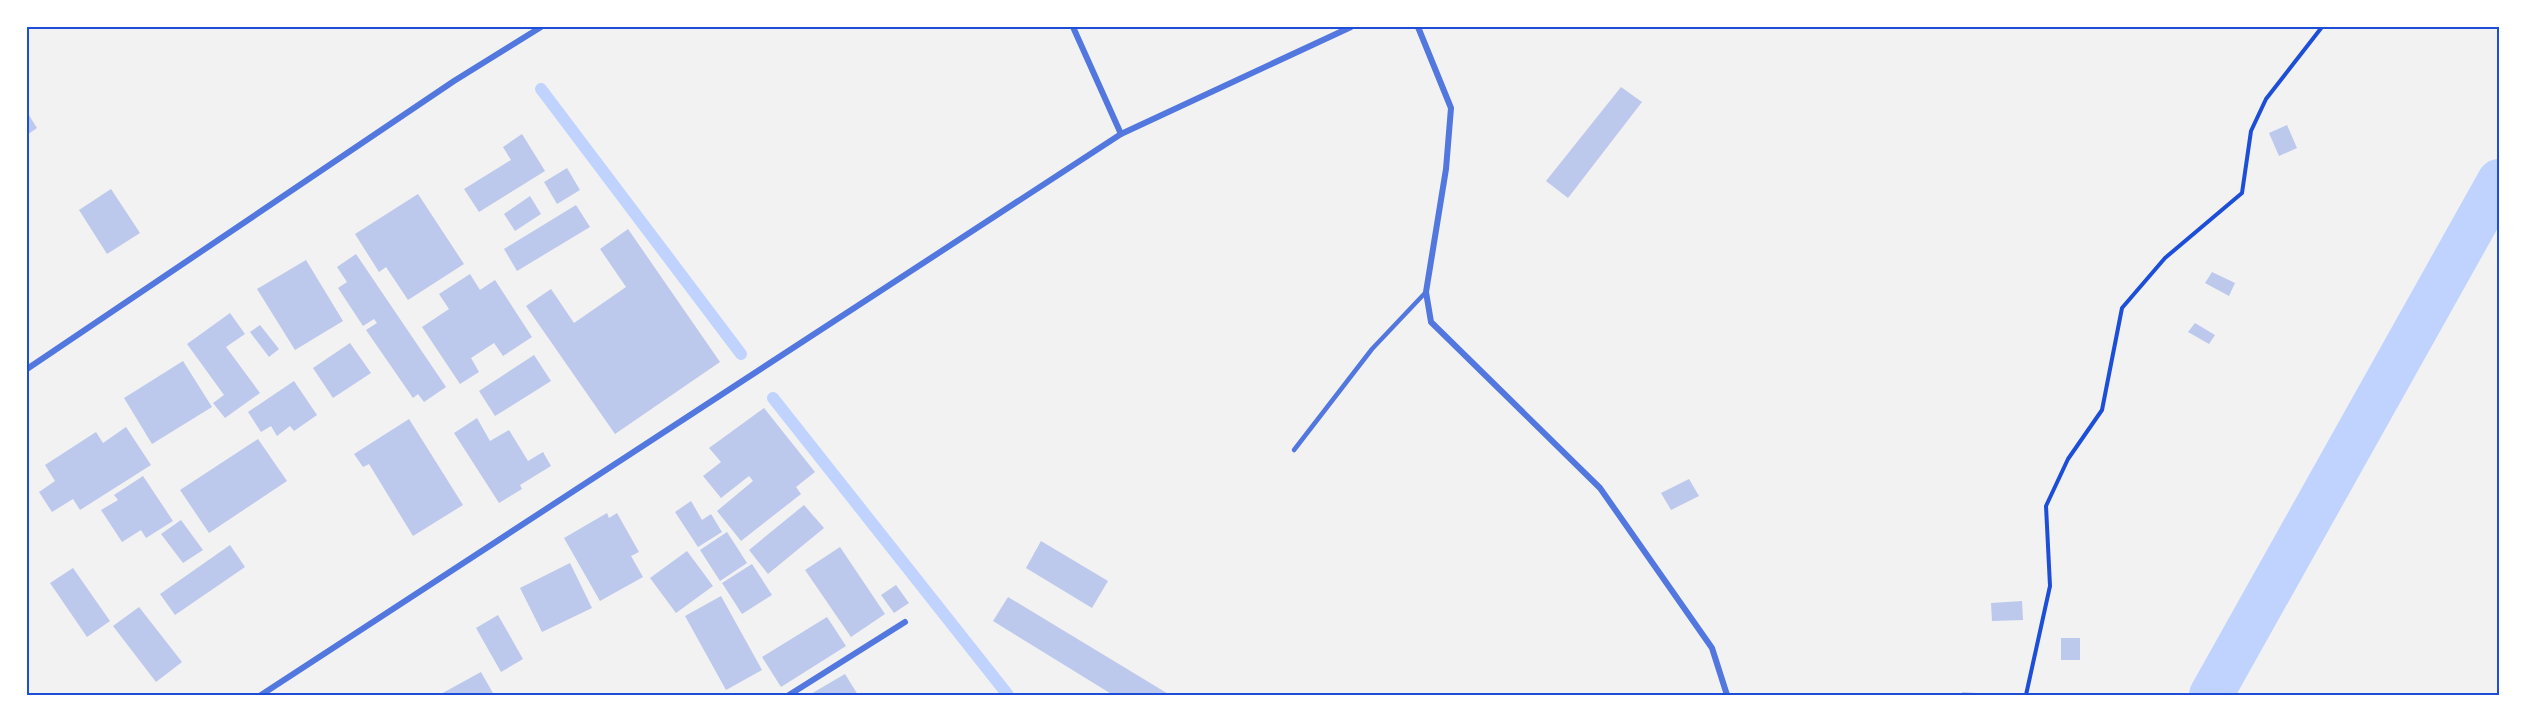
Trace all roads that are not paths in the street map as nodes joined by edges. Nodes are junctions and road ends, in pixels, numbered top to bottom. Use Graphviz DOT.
graph roads {
  1 [pos="541,27"];
  2 [pos="1073,27"];
  3 [pos="1351,27"];
  4 [pos="1418,27"];
  5 [pos="1121,134"];
  6 [pos="1426,292"];
  7 [pos="27,369"];
  8 [pos="1294,450"];
  9 [pos="905,622"];
  10 [pos="261,695"];
  11 [pos="789,695"];
  12 [pos="1727,695"];
  1 -- 7 [label="street"];
  2 -- 5 [label="street"];
  3 -- 5 [label="street"];
  4 -- 6 [label="street"];
  5 -- 10 [label="street"];
  6 -- 8 [label="lane"];
  6 -- 12 [label="street"];
  9 -- 11 [label="street"];
}
